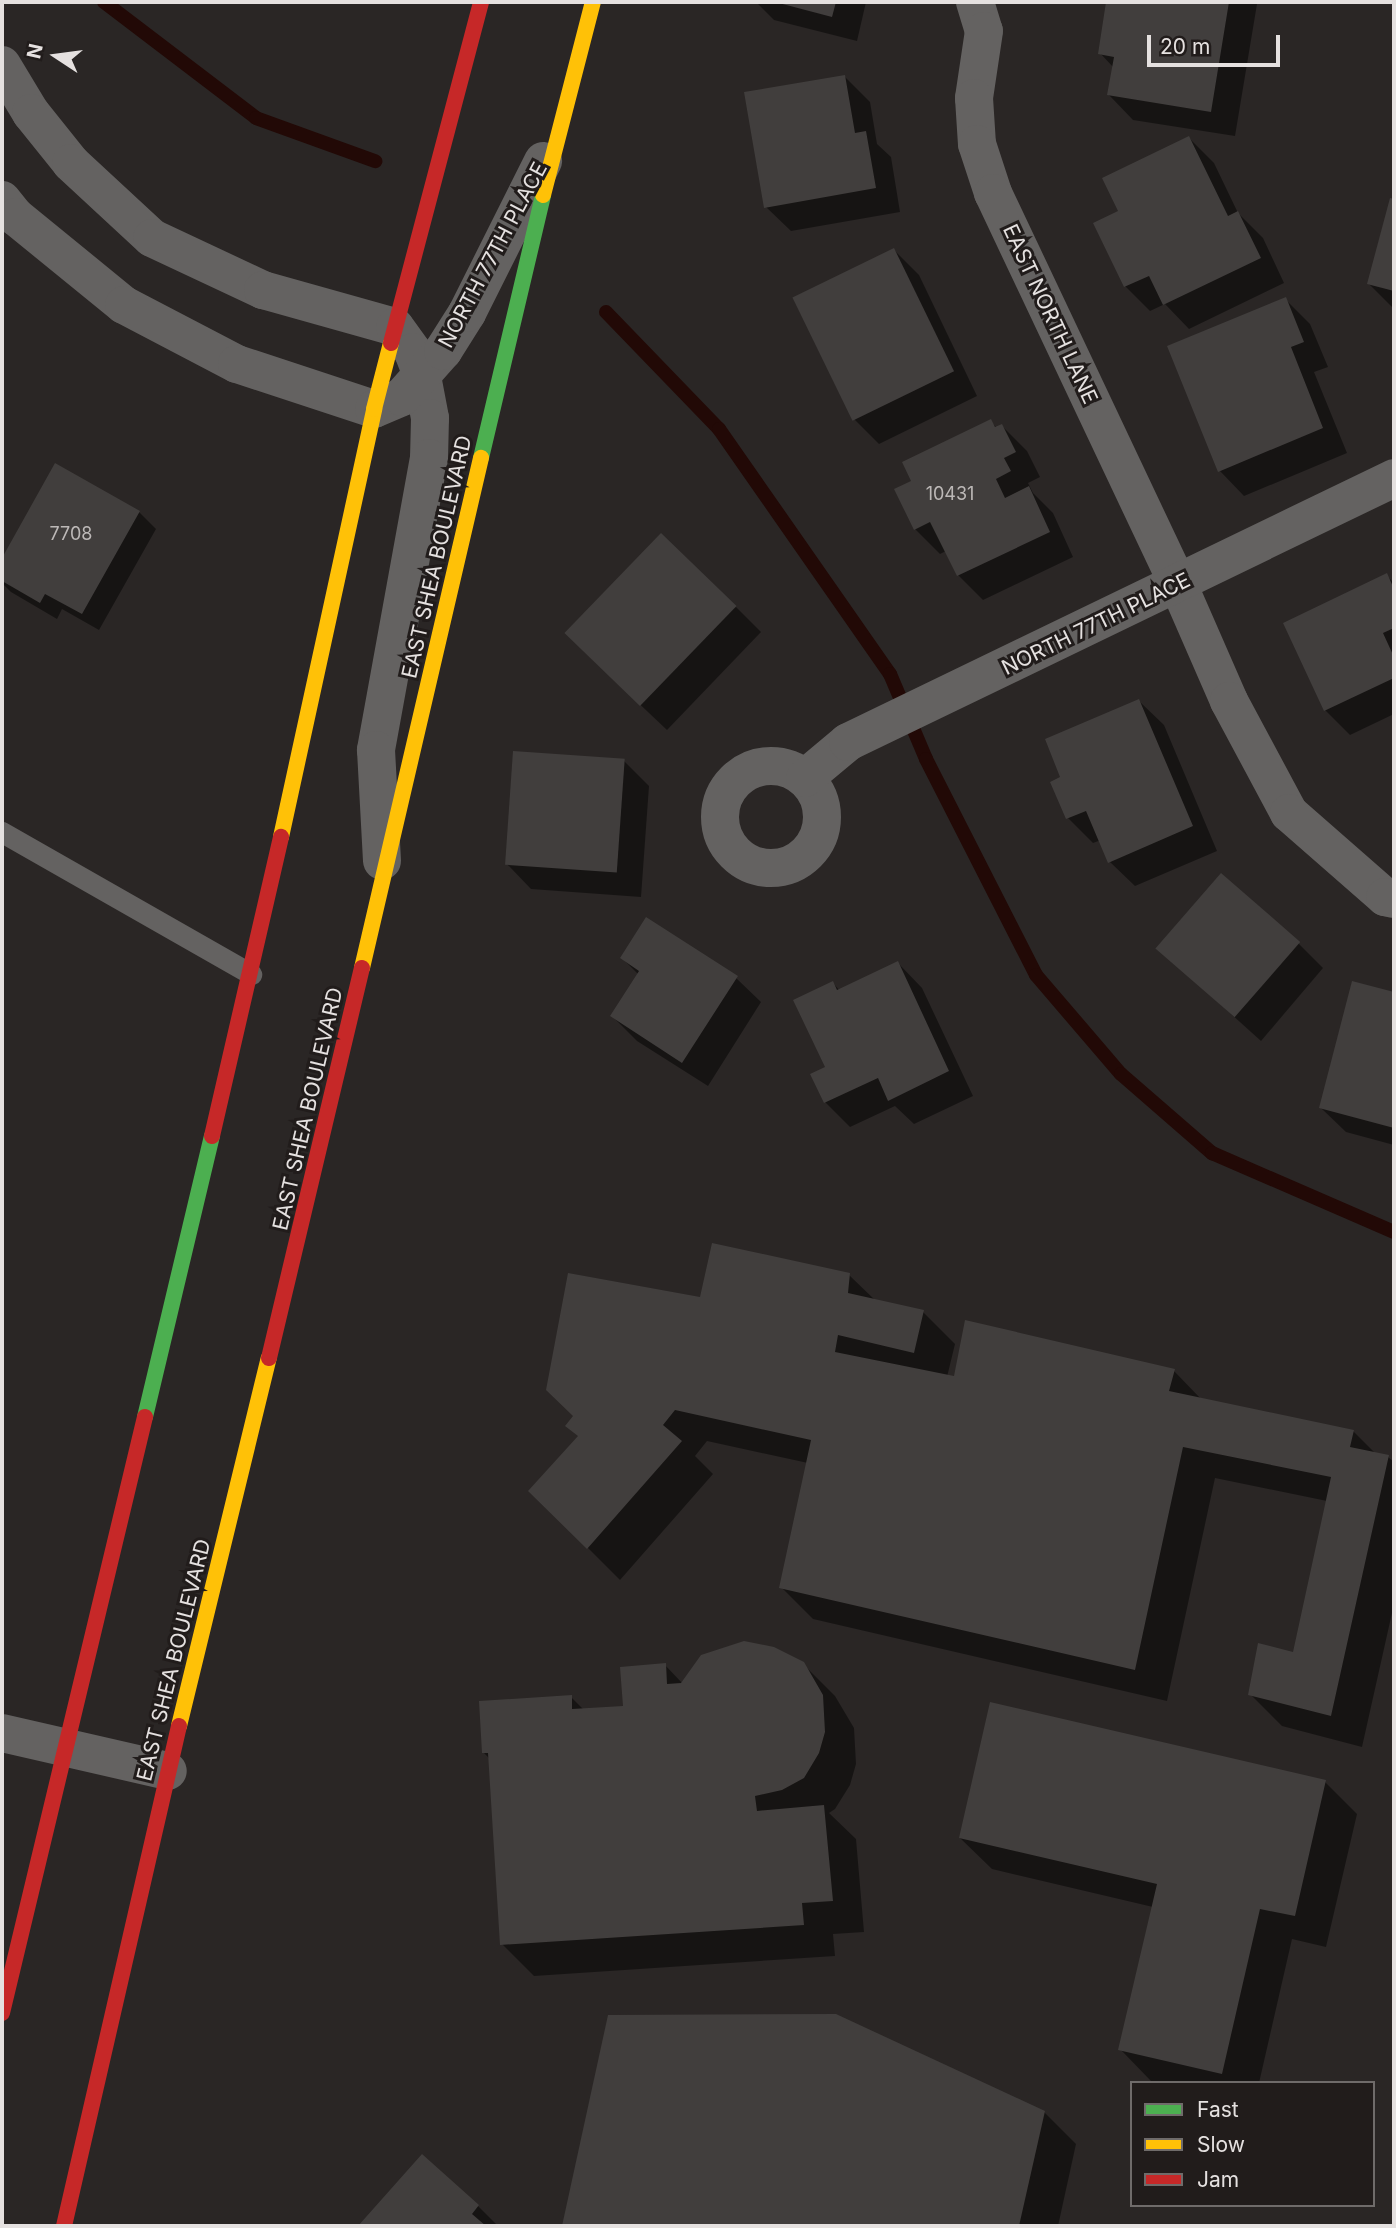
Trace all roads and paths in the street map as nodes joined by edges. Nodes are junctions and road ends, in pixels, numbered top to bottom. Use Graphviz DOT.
graph roads {
  1 [pos="481,2"];
  2 [pos="593,2"];
  3 [pos="1009,2"];
  4 [pos="980,16"];
  5 [pos="2,65"];
  6 [pos="558,131"];
  7 [pos="2,200"];
  8 [pos="395,327"];
  9 [pos="422,376"];
  10 [pos="374,409"];
  11 [pos="1394,478"];
  12 [pos="1178,584"];
  13 [pos="804,778"];
  14 [pos="2,832"];
  15 [pos="384,880"];
  16 [pos="1394,900"];
  17 [pos="251,974"];
  18 [pos="2,1733"];
  19 [pos="66,1747"];
  20 [pos="168,1771"];
  21 [pos="2,2013"];
  22 [pos="64,2226"];
  1 -- 8 [label="main road"];
  2 -- 6 [label="main road, EAST SHEA BOULEVARD"];
  3 -- 4 [label="street, EAST NORTH LANE"];
  4 -- 12 [label="street, EAST NORTH LANE"];
  5 -- 8 [label="street"];
  6 -- 9 [label="street, NORTH 77TH PLACE"];
  6 -- 15 [label="main road, EAST SHEA BOULEVARD"];
  7 -- 10 [label="street"];
  8 -- 9 [label="street, NORTH 77TH PLACE"];
  8 -- 10 [label="main road"];
  9 -- 10 [label="street, NORTH 77TH PLACE"];
  9 -- 15 [label="street, NORTH 77TH PLACE"];
  10 -- 17 [label="main road"];
  11 -- 12 [label="street, NORTH 77TH PLACE"];
  12 -- 13 [label="street, NORTH 77TH PLACE"];
  12 -- 16 [label="street, EAST NORTH LANE"];
  14 -- 17 [label="lane"];
  15 -- 20 [label="main road, EAST SHEA BOULEVARD"];
  17 -- 19 [label="main road"];
  18 -- 19 [label="street"];
  19 -- 20 [label="street"];
  19 -- 21 [label="main road"];
  20 -- 22 [label="main road, EAST SHEA BOULEVARD"];
}
